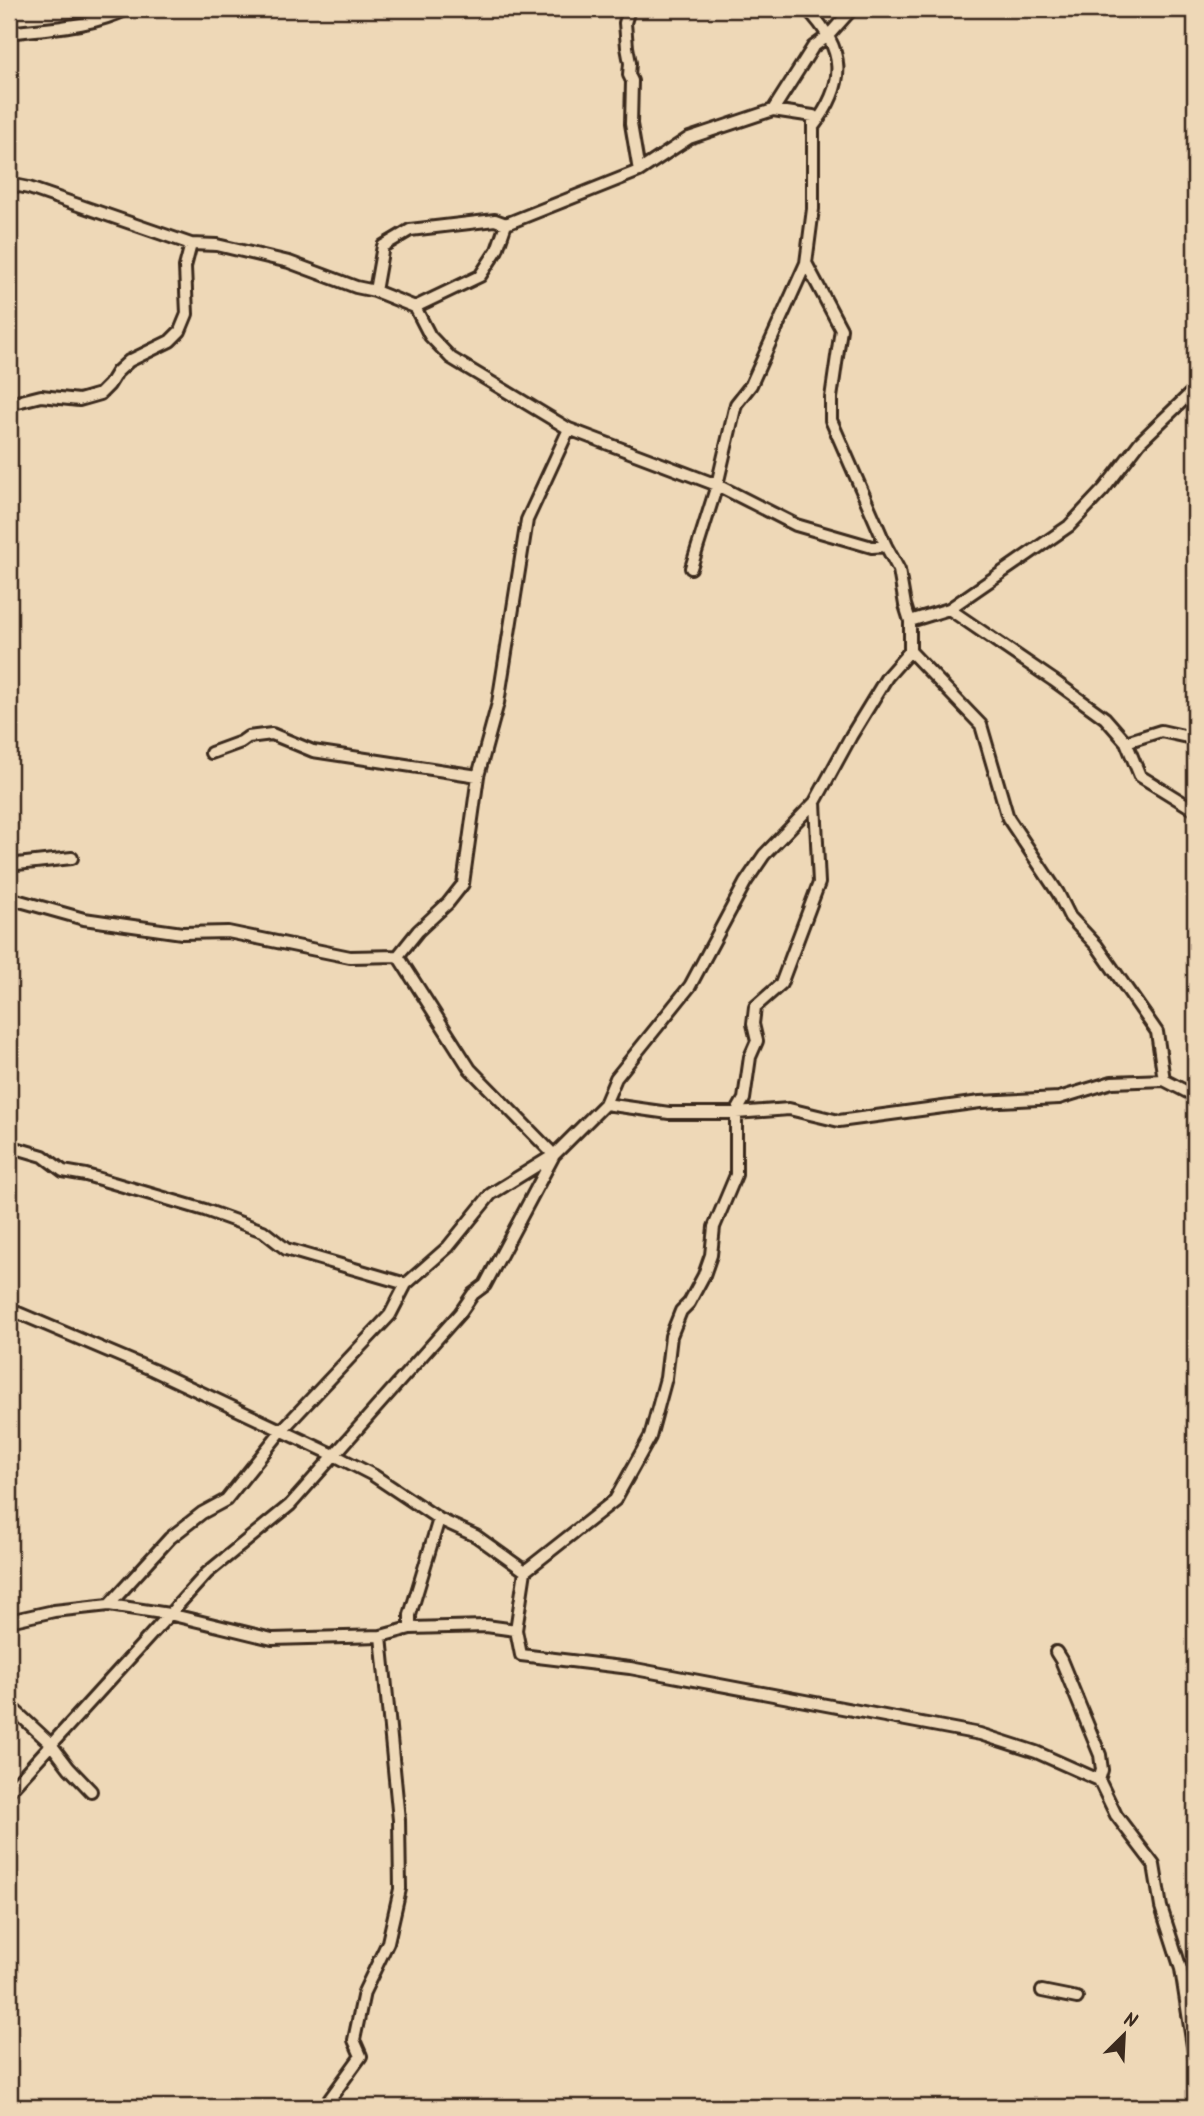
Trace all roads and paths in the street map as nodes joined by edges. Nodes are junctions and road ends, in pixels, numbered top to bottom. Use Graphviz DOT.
graph roads {
  1 [pos="127,9"];
  2 [pos="629,9"];
  3 [pos="807,9"];
  4 [pos="852,9"];
  5 [pos="9,33"];
  6 [pos="828,36"];
  7 [pos="774,110"];
  8 [pos="813,127"];
  9 [pos="639,171"];
  10 [pos="9,184"];
  11 [pos="506,224"];
  12 [pos="191,244"];
  13 [pos="806,263"];
  14 [pos="374,291"];
  15 [pos="415,307"];
  16 [pos="1195,389"];
  17 [pos="9,404"];
  18 [pos="569,429"];
  19 [pos="717,485"];
  20 [pos="886,546"];
  21 [pos="691,568"];
  22 [pos="949,609"];
  23 [pos="911,621"];
  24 [pos="910,651"];
  25 [pos="1195,735"];
  26 [pos="1126,742"];
  27 [pos="211,753"];
  28 [pos="478,776"];
  29 [pos="815,802"];
  30 [pos="1195,810"];
  31 [pos="72,858"];
  32 [pos="9,862"];
  33 [pos="9,898"];
  34 [pos="398,956"];
  35 [pos="1164,1080"];
  36 [pos="1195,1096"];
  37 [pos="605,1104"];
  38 [pos="736,1113"];
  39 [pos="9,1146"];
  40 [pos="554,1155"];
  41 [pos="406,1284"];
  42 [pos="9,1309"];
  43 [pos="282,1430"];
  44 [pos="334,1455"];
  45 [pos="439,1519"];
  46 [pos="526,1571"];
  47 [pos="109,1605"];
  48 [pos="169,1614"];
  49 [pos="9,1621"];
  50 [pos="410,1628"];
  51 [pos="516,1630"];
  52 [pos="381,1636"];
  53 [pos="1056,1652"];
  54 [pos="9,1705"];
  55 [pos="50,1743"];
  56 [pos="1099,1780"];
  57 [pos="9,1791"];
  58 [pos="91,1791"];
  59 [pos="1042,1991"];
  60 [pos="1077,1998"];
  61 [pos="1195,2059"];
  62 [pos="324,2107"];
  1 -- 5 [label="street"];
  2 -- 9 [label="street"];
  3 -- 6 [label="street"];
  4 -- 6 [label="street"];
  6 -- 7 [label="street"];
  6 -- 8 [label="street"];
  7 -- 8 [label="street"];
  7 -- 9 [label="street"];
  8 -- 13 [label="street"];
  9 -- 11 [label="street"];
  10 -- 12 [label="street"];
  11 -- 14 [label="street"];
  11 -- 15 [label="street"];
  12 -- 14 [label="street"];
  12 -- 17 [label="street"];
  13 -- 19 [label="street"];
  13 -- 20 [label="street"];
  14 -- 15 [label="street"];
  15 -- 18 [label="street"];
  16 -- 22 [label="street"];
  18 -- 19 [label="street"];
  18 -- 28 [label="street"];
  19 -- 20 [label="street"];
  19 -- 21 [label="street"];
  20 -- 23 [label="street"];
  22 -- 23 [label="street"];
  22 -- 26 [label="street"];
  23 -- 24 [label="street"];
  24 -- 29 [label="street"];
  24 -- 35 [label="street"];
  25 -- 26 [label="street"];
  26 -- 30 [label="street"];
  27 -- 28 [label="street"];
  28 -- 34 [label="street"];
  29 -- 37 [label="street"];
  29 -- 38 [label="street"];
  31 -- 32 [label="street"];
  33 -- 34 [label="street"];
  34 -- 40 [label="street"];
  35 -- 36 [label="street"];
  35 -- 38 [label="street"];
  37 -- 38 [label="street"];
  37 -- 40 [label="street"];
  38 -- 46 [label="street"];
  39 -- 41 [label="street"];
  40 -- 41 [label="street"];
  40 -- 44 [label="street"];
  41 -- 43 [label="street"];
  42 -- 43 [label="street"];
  43 -- 44 [label="street"];
  43 -- 47 [label="street"];
  44 -- 45 [label="street"];
  44 -- 48 [label="street"];
  45 -- 46 [label="street"];
  45 -- 50 [label="street"];
  46 -- 51 [label="street"];
  47 -- 48 [label="street"];
  47 -- 49 [label="street"];
  48 -- 52 [label="street"];
  48 -- 55 [label="street"];
  50 -- 51 [label="street"];
  50 -- 52 [label="street"];
  51 -- 56 [label="street"];
  52 -- 62 [label="street"];
  53 -- 56 [label="street"];
  54 -- 55 [label="street"];
  55 -- 57 [label="street"];
  55 -- 58 [label="street"];
  56 -- 61 [label="street"];
  59 -- 60 [label="street"];
}
